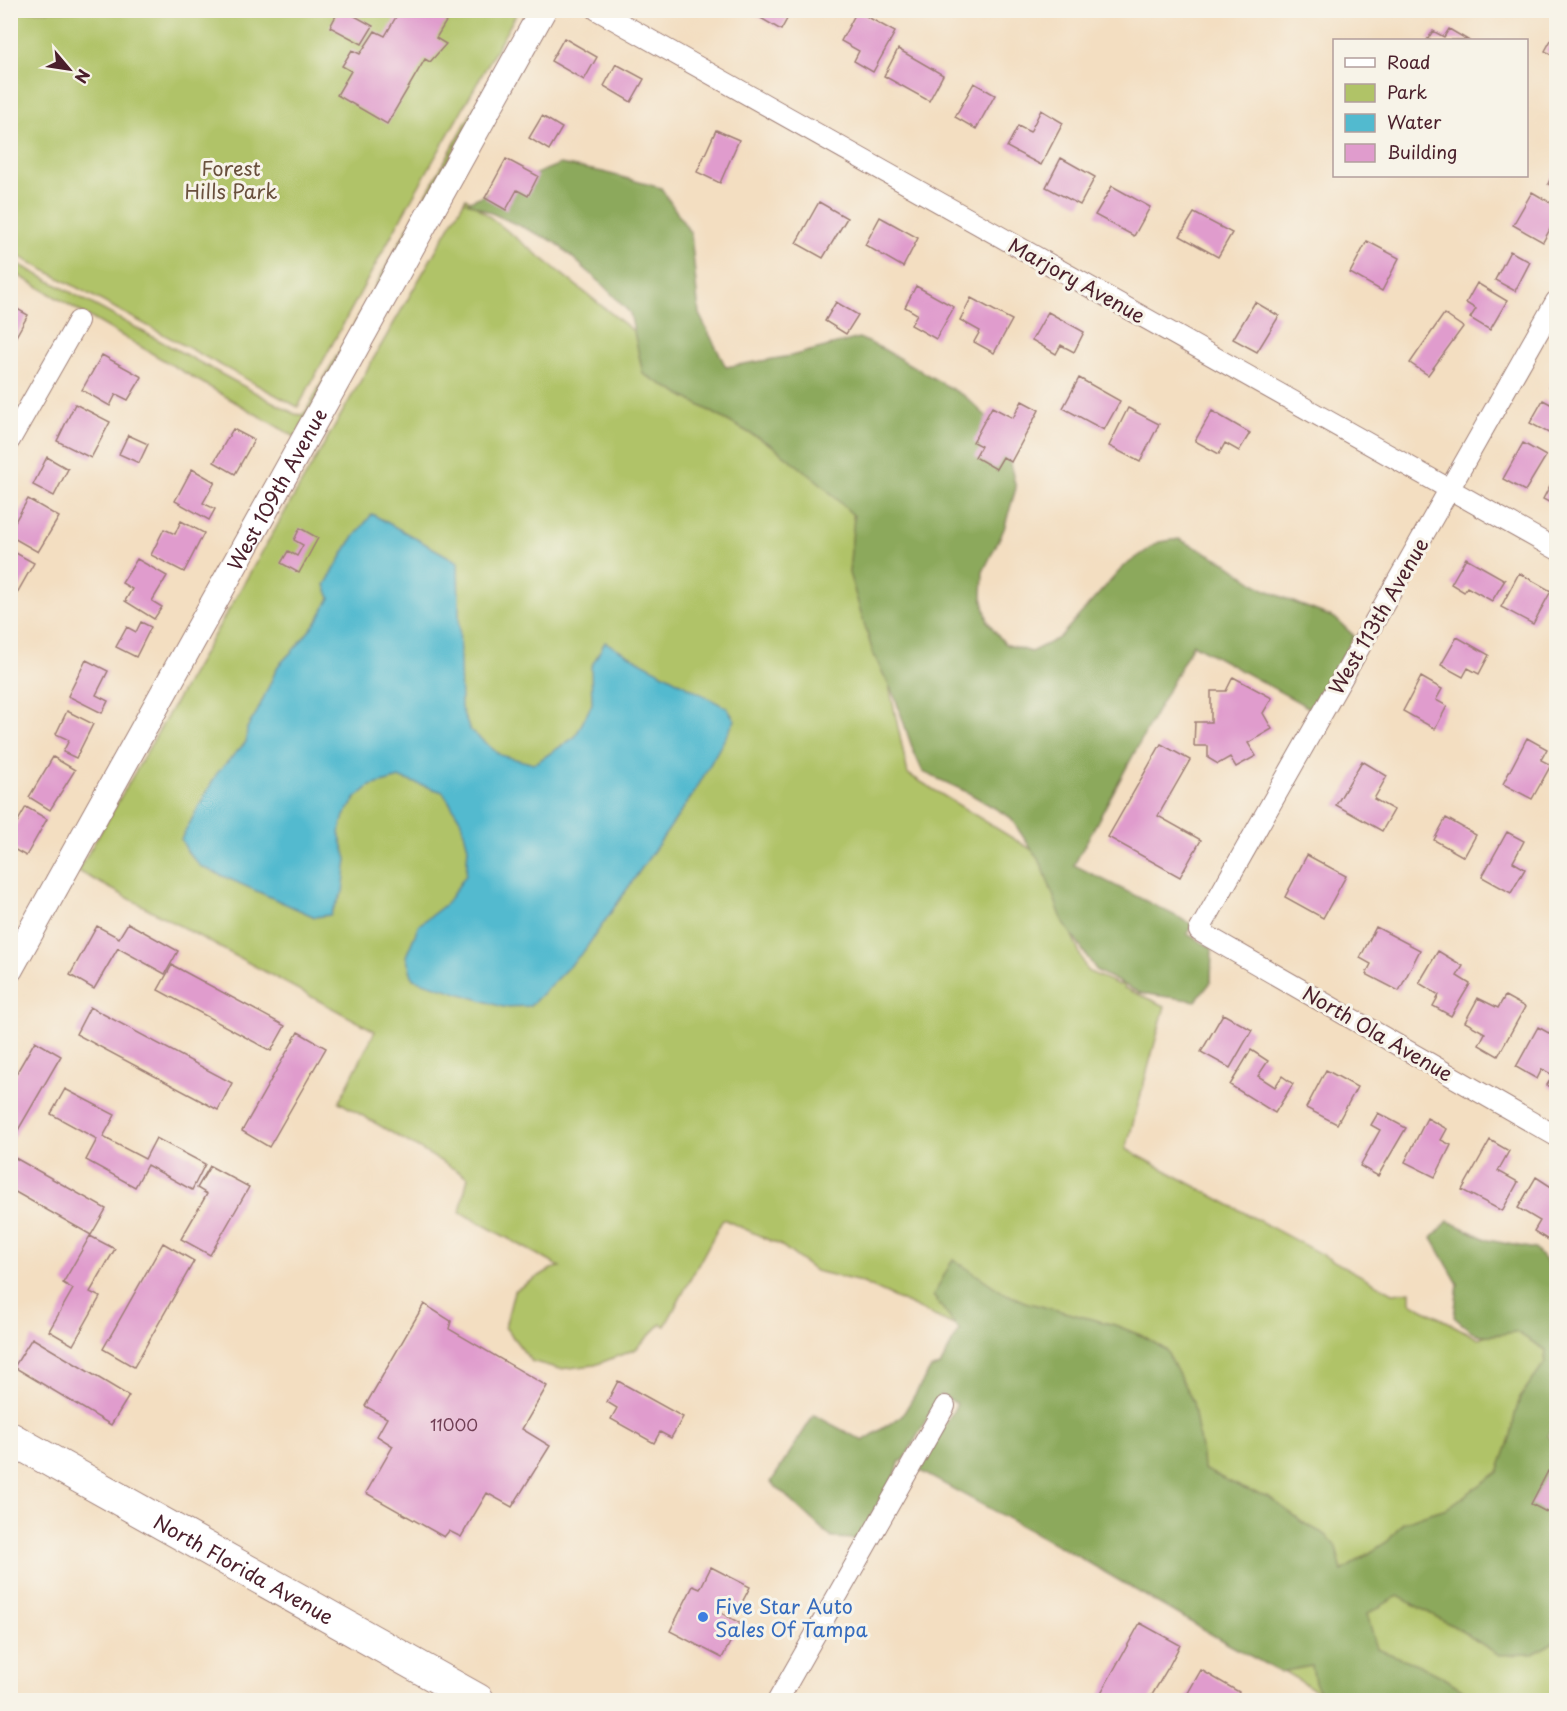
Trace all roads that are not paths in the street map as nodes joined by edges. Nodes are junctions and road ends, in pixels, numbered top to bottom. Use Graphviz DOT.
graph roads {
  1 [pos="543,10"];
  2 [pos="597,10"];
  3 [pos="1557,301"];
  4 [pos="78,321"];
  5 [pos="10,440"];
  6 [pos="1450,489"];
  7 [pos="1557,549"];
  8 [pos="1199,931"];
  9 [pos="14,954"];
  10 [pos="1557,1136"];
  11 [pos="945,1406"];
  12 [pos="10,1438"];
  13 [pos="478,1701"];
  14 [pos="778,1701"];
  1 -- 9 [label="street, West 109th Avenue"];
  2 -- 6 [label="street, Marjory Avenue"];
  3 -- 6 [label="street, West 113th Avenue"];
  4 -- 5 [label="street"];
  6 -- 7 [label="street, Marjory Avenue"];
  6 -- 8 [label="street, West 113th Avenue"];
  8 -- 10 [label="street, North Ola Avenue"];
  11 -- 14 [label="street"];
  12 -- 13 [label="main road, North Florida Avenue"];
}
